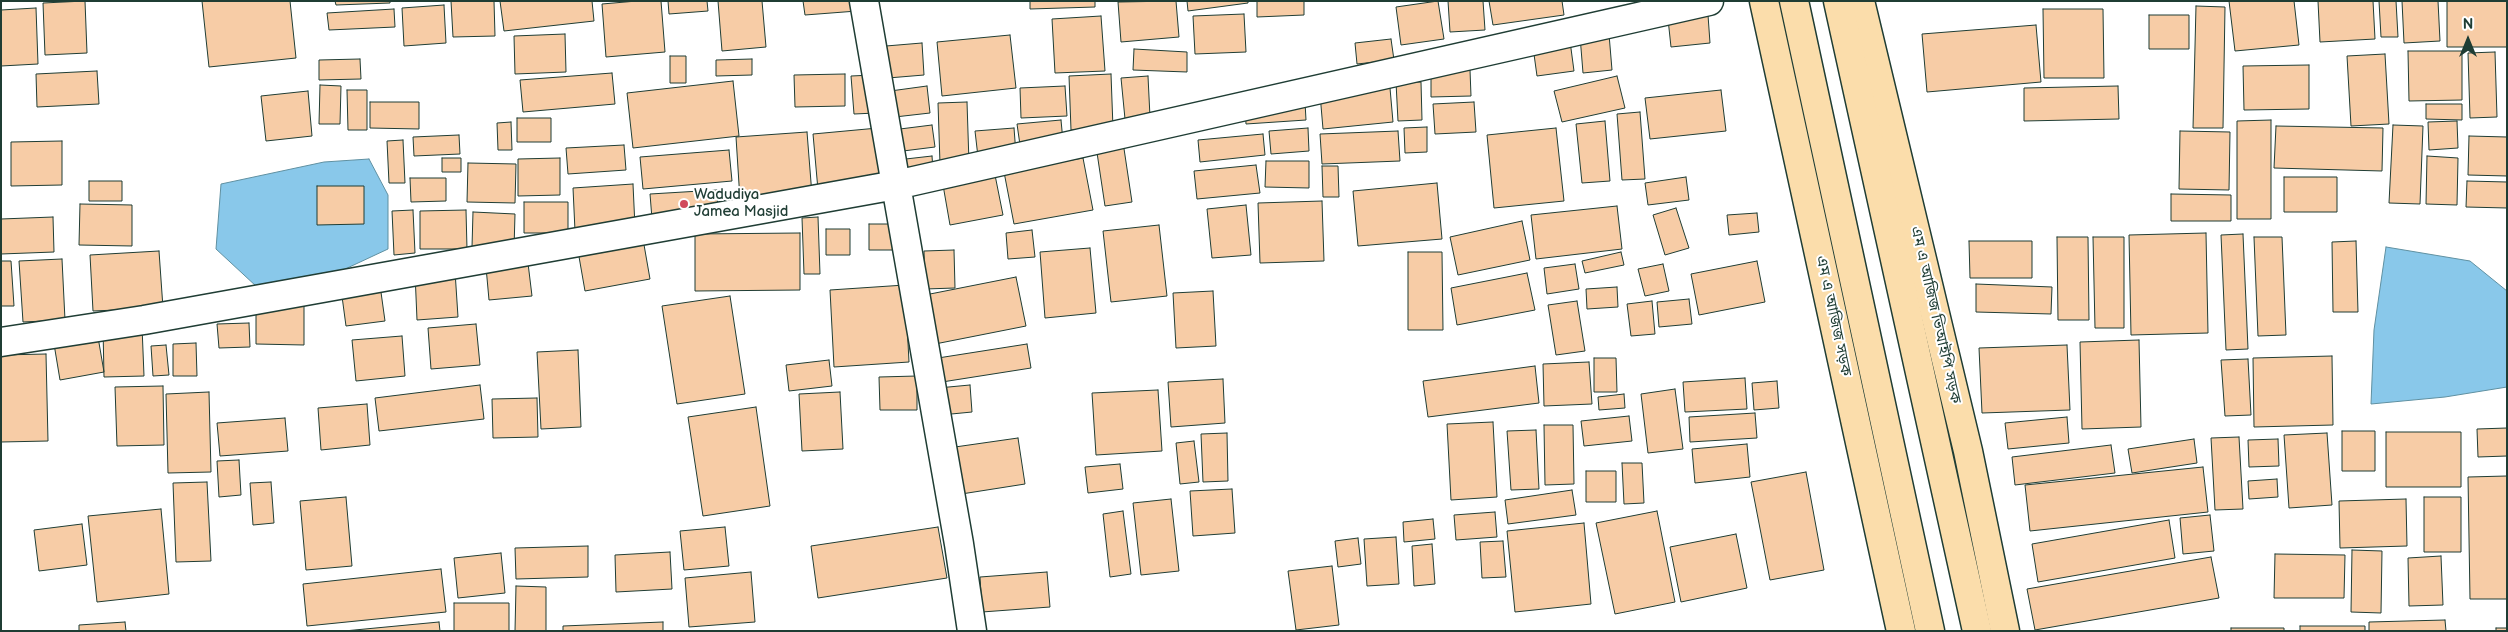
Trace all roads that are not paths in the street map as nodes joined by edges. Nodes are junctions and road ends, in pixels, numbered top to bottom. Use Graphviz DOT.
graph roads {
  1 [pos="864,1"];
  2 [pos="1709,1"];
  3 [pos="1764,1"];
  4 [pos="1794,1"];
  5 [pos="1838,1"];
  6 [pos="1860,1"];
  7 [pos="896,184"];
  8 [pos="1,342"];
  9 [pos="972,631"];
  10 [pos="1901,631"];
  11 [pos="1930,631"];
  12 [pos="1977,631"];
  13 [pos="2005,631"];
  1 -- 7 [label="street"];
  2 -- 7 [label="street"];
  3 -- 10 [label="main road, এম এ আজিজ সড়ক"];
  4 -- 11 [label="main road"];
  5 -- 12 [label="main road"];
  6 -- 13 [label="main road, এম এ আজিজ ভিআইপি সড়ক"];
  7 -- 8 [label="street"];
  7 -- 9 [label="street"];
}
